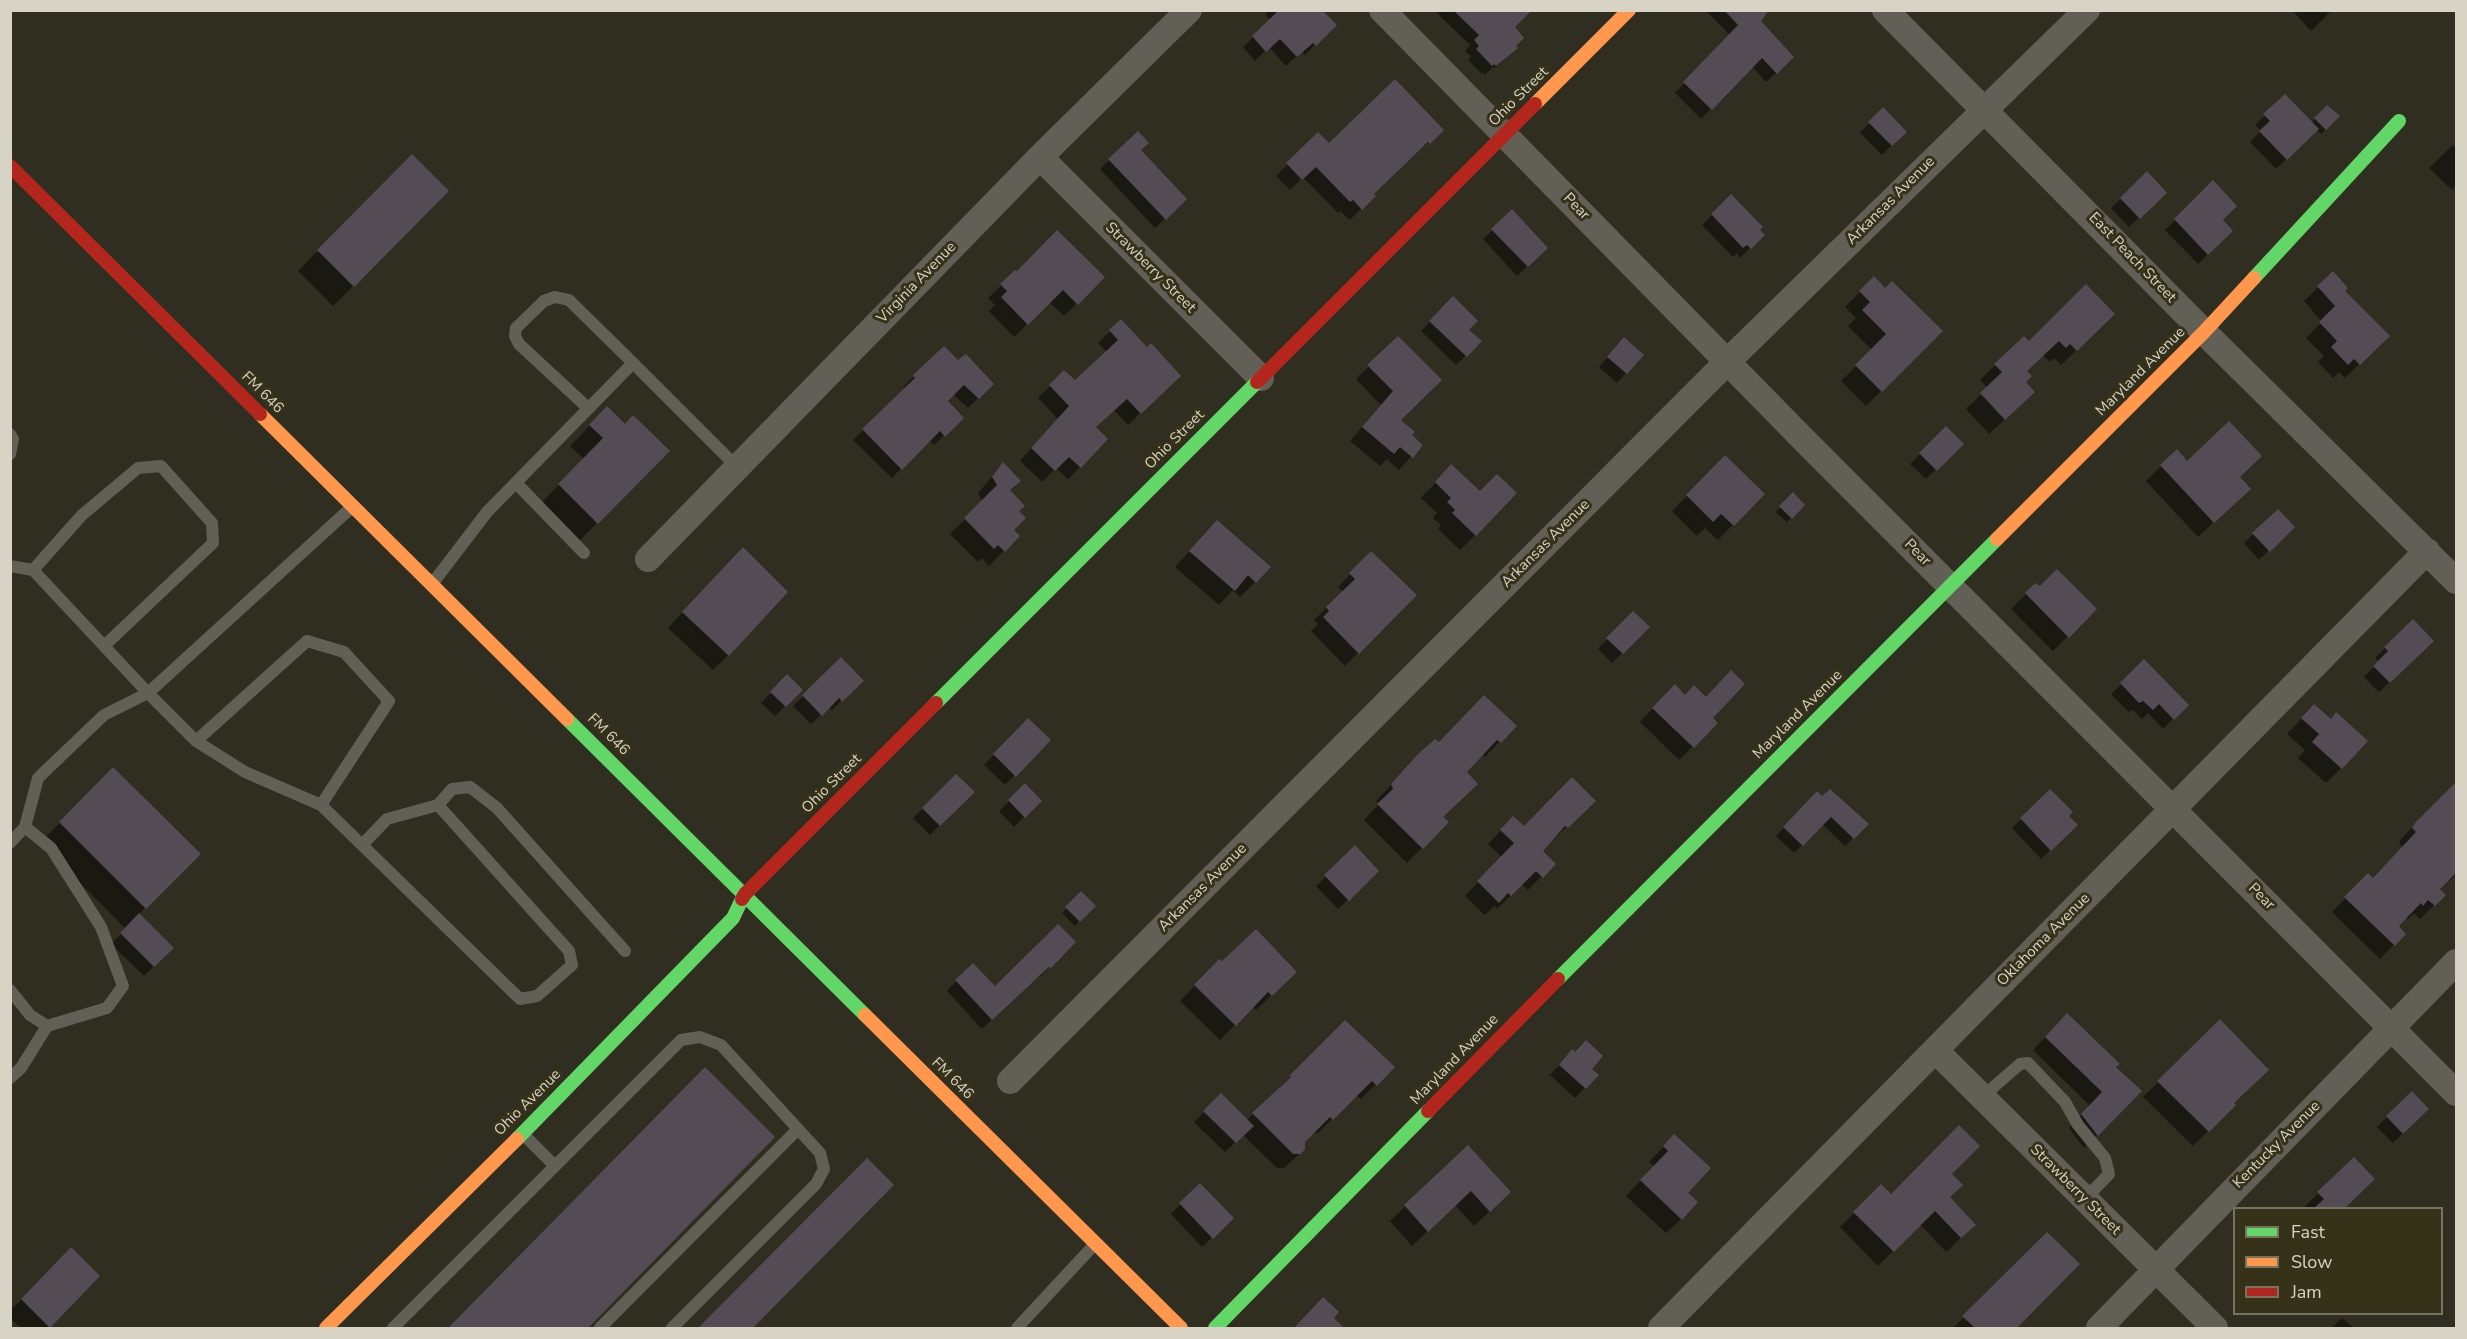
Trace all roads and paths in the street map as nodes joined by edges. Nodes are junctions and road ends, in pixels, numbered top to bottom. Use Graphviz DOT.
graph roads {
  1 [pos="1189,10"];
  2 [pos="1382,10"];
  3 [pos="1629,10"];
  4 [pos="1885,10"];
  5 [pos="2086,10"];
  6 [pos="1984,108"];
  7 [pos="2399,121"];
  8 [pos="1505,134"];
  9 [pos="1040,157"];
  10 [pos="10,166"];
  11 [pos="2204,332"];
  12 [pos="1728,362"];
  13 [pos="633,363"];
  14 [pos="1261,378"];
  15 [pos="588,408"];
  16 [pos="10,434"];
  17 [pos="10,454"];
  18 [pos="738,468"];
  19 [pos="516,483"];
  20 [pos="353,506"];
  21 [pos="2427,551"];
  22 [pos="584,553"];
  23 [pos="648,559"];
  24 [pos="10,566"];
  25 [pos="33,570"];
  26 [pos="2457,581"];
  27 [pos="432,585"];
  28 [pos="1950,585"];
  29 [pos="104,646"];
  30 [pos="148,693"];
  31 [pos="196,741"];
  32 [pos="321,805"];
  33 [pos="438,805"];
  34 [pos="2173,809"];
  35 [pos="26,827"];
  36 [pos="10,843"];
  37 [pos="362,845"];
  38 [pos="745,894"];
  39 [pos="625,951"];
  40 [pos="2457,962"];
  41 [pos="10,990"];
  42 [pos="47,1026"];
  43 [pos="2392,1028"];
  44 [pos="1936,1051"];
  45 [pos="10,1078"];
  46 [pos="1010,1081"];
  47 [pos="2457,1093"];
  48 [pos="1982,1097"];
  49 [pos="798,1129"];
  50 [pos="522,1133"];
  51 [pos="555,1166"];
  52 [pos="2085,1199"];
  53 [pos="1095,1244"];
  54 [pos="2156,1270"];
  55 [pos="326,1329"];
  56 [pos="393,1329"];
  57 [pos="600,1329"];
  58 [pos="672,1329"];
  59 [pos="1017,1329"];
  60 [pos="1181,1329"];
  61 [pos="1215,1329"];
  62 [pos="1661,1329"];
  63 [pos="2099,1329"];
  64 [pos="2215,1329"];
  1 -- 9 [label="street, Virginia Avenue"];
  2 -- 8 [label="street, Pear"];
  3 -- 8 [label="street, Ohio Street"];
  4 -- 6 [label="street, East Peach Street"];
  5 -- 6 [label="street, Arkansas Avenue"];
  6 -- 11 [label="street, East Peach Street"];
  6 -- 12 [label="street, Arkansas Avenue"];
  7 -- 11 [label="street, Maryland Avenue"];
  8 -- 12 [label="street, Pear"];
  8 -- 14 [label="street, Ohio Street"];
  9 -- 14 [label="street, Strawberry Street"];
  9 -- 18 [label="street, Virginia Avenue"];
  10 -- 20 [label="street, FM 646 / FM 646"];
  11 -- 21 [label="street, East Peach Street"];
  11 -- 28 [label="street, Maryland Avenue"];
  12 -- 28 [label="street, Pear"];
  12 -- 46 [label="street, Arkansas Avenue"];
  13 -- 15 [label="lane"];
  13 -- 15 [label="lane"];
  13 -- 18 [label="lane"];
  14 -- 38 [label="street, Ohio Street"];
  15 -- 19 [label="lane"];
  16 -- 17 [label="lane"];
  18 -- 23 [label="street, Virginia Avenue"];
  19 -- 22 [label="lane"];
  19 -- 27 [label="lane"];
  20 -- 27 [label="street, FM 646 / FM 646"];
  20 -- 30 [label="lane"];
  21 -- 26 [label="street, East Peach Street"];
  21 -- 34 [label="street, Oklahoma Avenue"];
  24 -- 25 [label="lane"];
  25 -- 29 [label="lane"];
  25 -- 29 [label="lane"];
  27 -- 38 [label="street, FM 646 / FM 646"];
  28 -- 34 [label="street, Pear"];
  28 -- 61 [label="street, Maryland Avenue"];
  29 -- 30 [label="lane"];
  30 -- 31 [label="lane"];
  30 -- 35 [label="lane"];
  31 -- 32 [label="lane"];
  31 -- 32 [label="lane"];
  32 -- 37 [label="lane"];
  33 -- 37 [label="lane"];
  33 -- 37 [label="lane"];
  33 -- 39 [label="lane"];
  34 -- 43 [label="street, Pear"];
  34 -- 44 [label="street, Oklahoma Avenue"];
  35 -- 36 [label="lane"];
  35 -- 42 [label="lane"];
  38 -- 50 [label="street, Ohio Avenue"];
  38 -- 53 [label="street, FM 646 / FM 646"];
  40 -- 43 [label="street, Kentucky Avenue"];
  41 -- 42 [label="lane"];
  42 -- 45 [label="lane"];
  43 -- 47 [label="street, Pear"];
  43 -- 54 [label="street, Kentucky Avenue"];
  44 -- 48 [label="street, Strawberry Street"];
  44 -- 62 [label="street, Oklahoma Avenue"];
  48 -- 52 [label="street, Strawberry Street"];
  48 -- 52 [label="lane"];
  49 -- 51 [label="lane"];
  49 -- 57 [label="lane"];
  49 -- 58 [label="lane"];
  50 -- 51 [label="lane"];
  50 -- 55 [label="street, Ohio Avenue"];
  51 -- 56 [label="lane"];
  52 -- 54 [label="street, Strawberry Street"];
  53 -- 59 [label="lane"];
  53 -- 60 [label="street, FM 646 / FM 646"];
  54 -- 63 [label="street, Kentucky Avenue"];
  54 -- 64 [label="street, Strawberry Street"];
}
